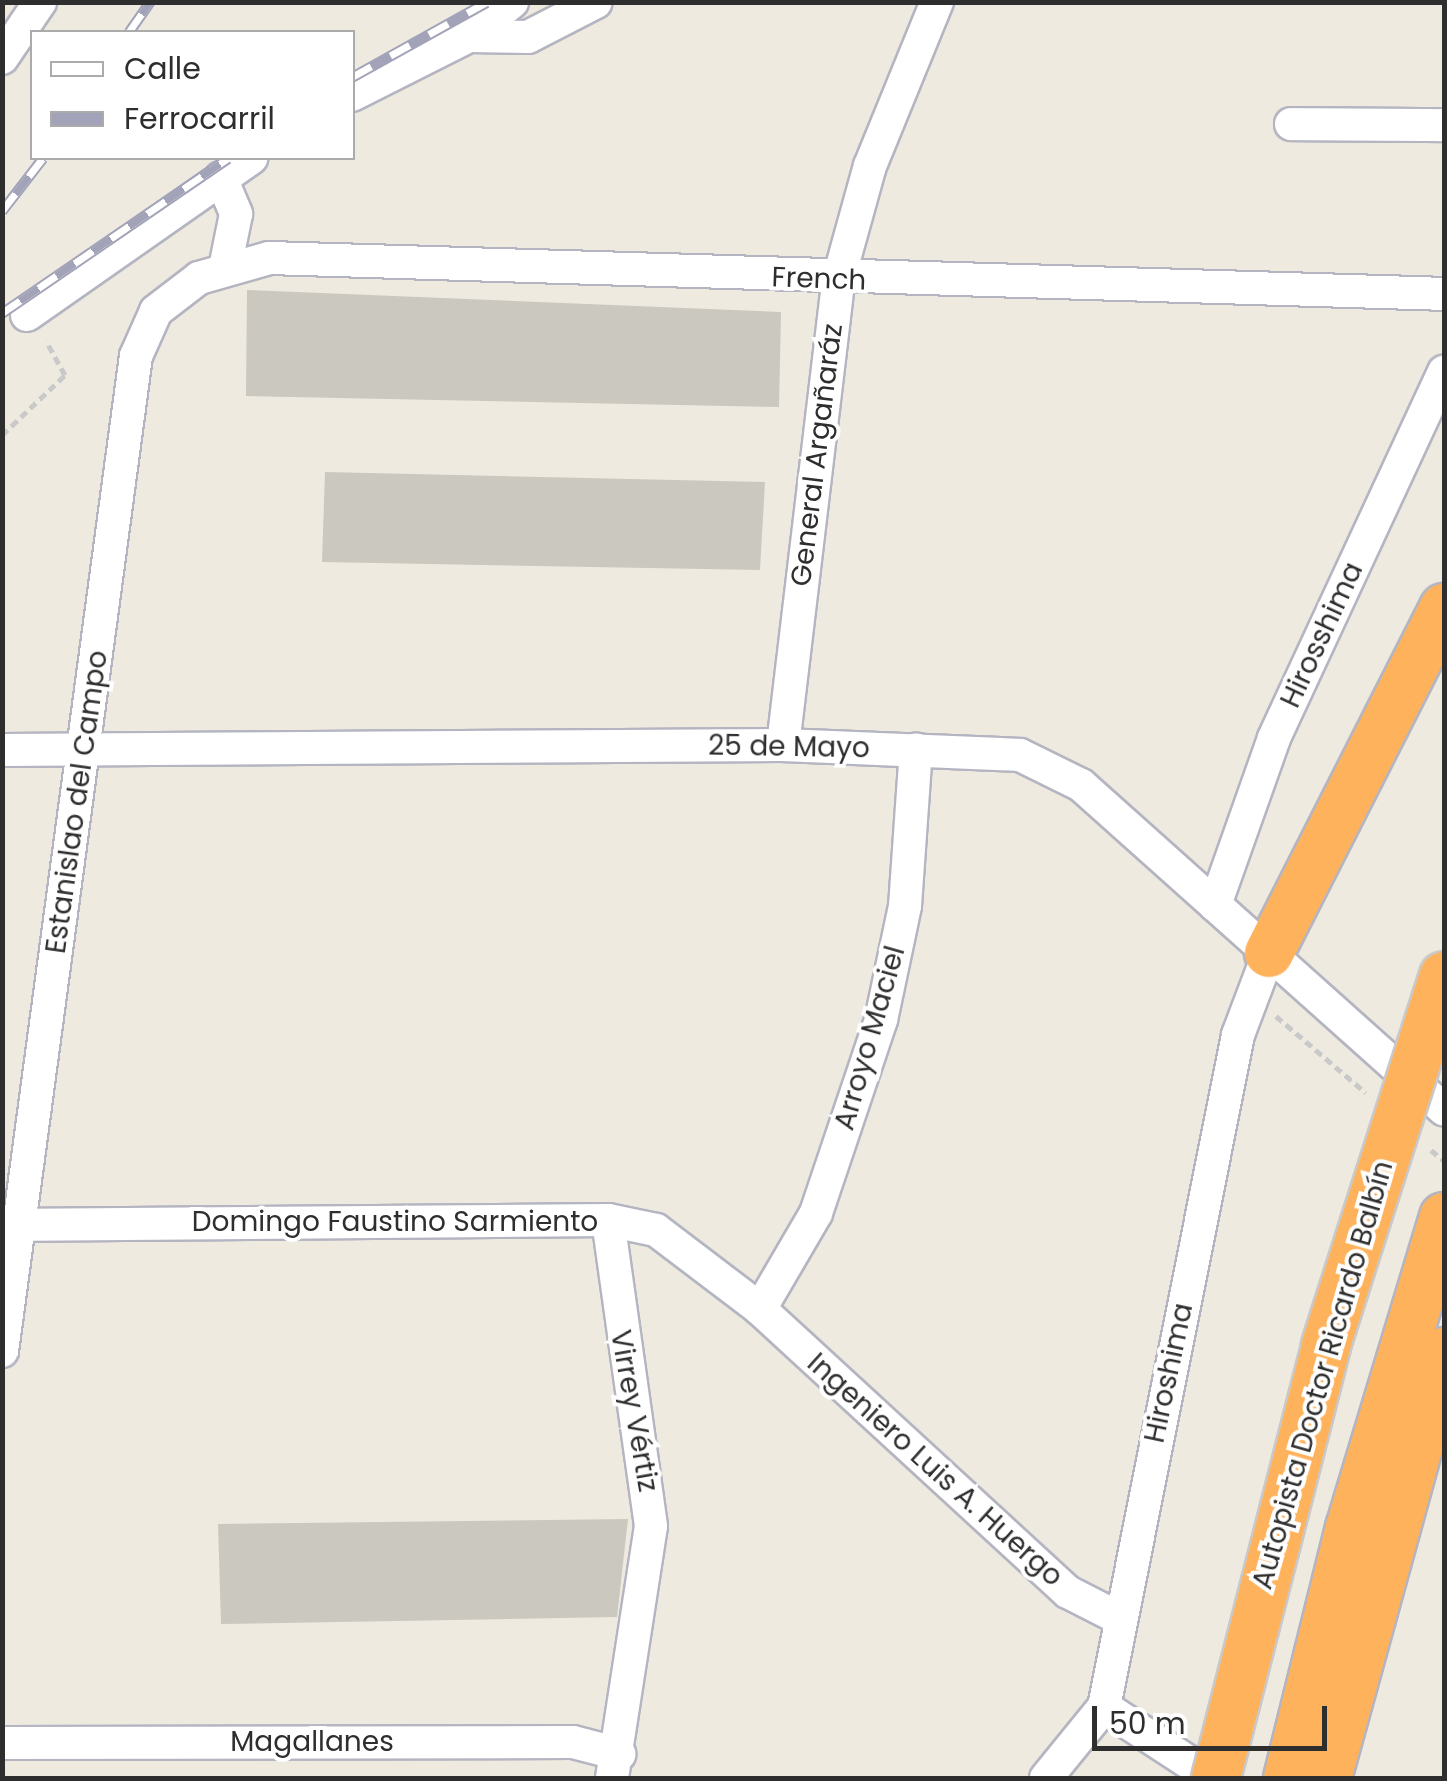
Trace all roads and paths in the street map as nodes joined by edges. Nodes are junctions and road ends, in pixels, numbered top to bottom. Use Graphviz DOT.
graph roads {
  1 [pos="40,2"];
  2 [pos="512,2"];
  3 [pos="596,2"];
  4 [pos="937,2"];
  5 [pos="469,36"];
  6 [pos="2,58"];
  7 [pos="355,93"];
  8 [pos="1291,124"];
  9 [pos="1444,125"];
  10 [pos="248,160"];
  11 [pos="221,178"];
  12 [pos="212,270"];
  13 [pos="838,280"];
  14 [pos="1444,294"];
  15 [pos="27,316"];
  16 [pos="1444,372"];
  17 [pos="2,435"];
  18 [pos="1444,608"];
  19 [pos="783,745"];
  20 [pos="916,749"];
  21 [pos="2,750"];
  22 [pos="84,752"];
  23 [pos="1215,905"];
  24 [pos="1269,953"];
  25 [pos="1444,976"];
  26 [pos="1270,1033"];
  27 [pos="1374,1100"];
  28 [pos="1444,1109"];
  29 [pos="1416,1136"];
  30 [pos="1444,1161"];
  31 [pos="1444,1216"];
  32 [pos="608,1220"];
  33 [pos="11,1225"];
  34 [pos="760,1309"];
  35 [pos="2,1352"];
  36 [pos="1444,1352"];
  37 [pos="1120,1618"];
  38 [pos="1104,1707"];
  39 [pos="2,1743"];
  40 [pos="615,1766"];
  41 [pos="1046,1778"];
  42 [pos="1214,1778"];
  43 [pos="1288,1778"];
  44 [pos="1327,1778"];
  1 -- 6 [label="street"];
  2 -- 5 [label="street"];
  3 -- 5 [label="street"];
  4 -- 13 [label="street, General Argañaráz"];
  5 -- 7 [label="street"];
  8 -- 9 [label="street"];
  10 -- 11 [label="street"];
  11 -- 12 [label="street"];
  11 -- 15 [label="street"];
  12 -- 13 [label="street, French"];
  12 -- 22 [label="street, Estanislao del Campo"];
  13 -- 14 [label="street, French"];
  13 -- 19 [label="street, General Argañaráz"];
  15 -- 17 [label="path"];
  16 -- 23 [label="street, Hirosshima"];
  18 -- 24 [label="highway"];
  19 -- 20 [label="street, 25 de Mayo"];
  19 -- 22 [label="street, 25 de Mayo"];
  20 -- 23 [label="street, 25 de Mayo"];
  20 -- 34 [label="street, Arroyo Maciel"];
  21 -- 22 [label="street, 25 de Mayo"];
  22 -- 33 [label="street, Estanislao del Campo"];
  23 -- 24 [label="street, 25 de Mayo"];
  24 -- 28 [label="street, 25 de Mayo"];
  24 -- 37 [label="street, Hiroshima"];
  25 -- 42 [label="highway, Autopista Doctor Ricardo Balbín, bridge"];
  26 -- 27 [label="path"];
  29 -- 30 [label="path"];
  31 -- 43 [label="highway"];
  32 -- 33 [label="street, Domingo Faustino Sarmiento"];
  32 -- 34 [label="street, Domingo Faustino Sarmiento"];
  32 -- 40 [label="street, Virrey Vértiz"];
  33 -- 35 [label="street, Estanislao del Campo"];
  34 -- 37 [label="street, Ingeniero Luis A. Huergo"];
  36 -- 44 [label="highway"];
  37 -- 38 [label="street, Hiroshima"];
  38 -- 41 [label="street, Hiroshima"];
  38 -- 42 [label="street"];
  39 -- 40 [label="street, Magallanes"];
}
